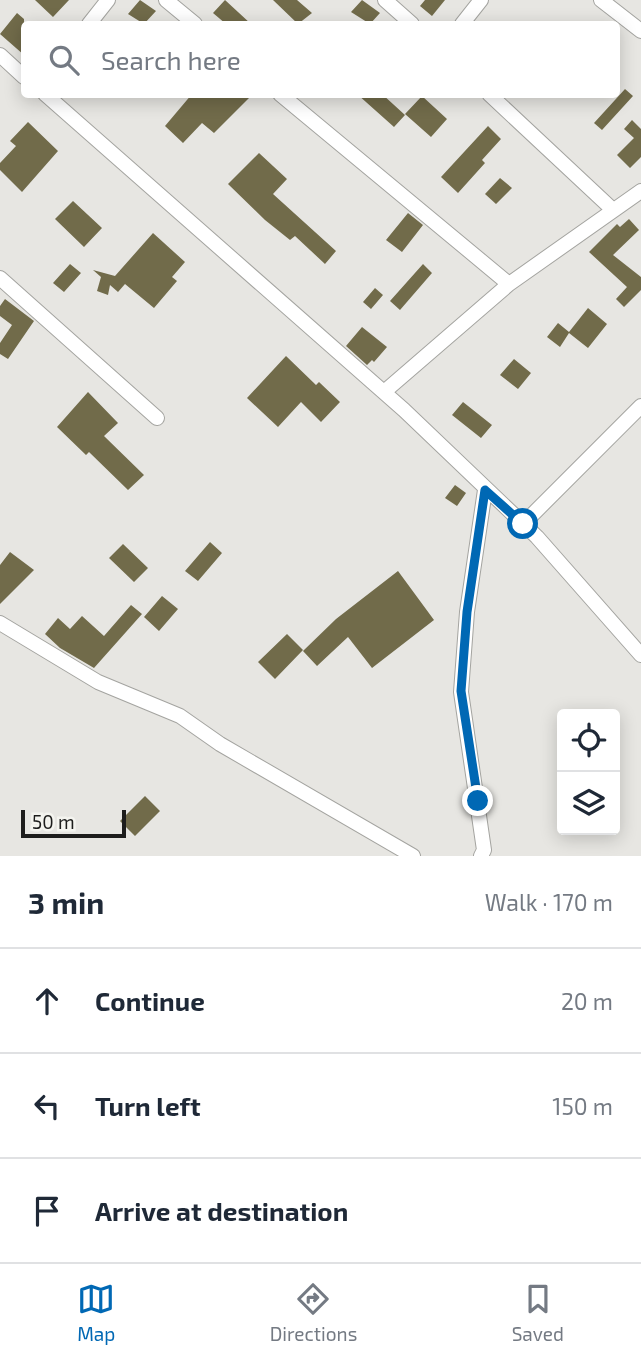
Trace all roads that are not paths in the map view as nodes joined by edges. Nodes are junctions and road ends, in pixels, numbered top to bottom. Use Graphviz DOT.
graph roads {
  1 [pos="108,0"];
  2 [pos="166,0"];
  3 [pos="385,0"];
  4 [pos="481,0"];
  5 [pos="601,0"];
  6 [pos="91,21"];
  7 [pos="191,21"];
  8 [pos="409,21"];
  9 [pos="464,21"];
  10 [pos="641,31"];
  11 [pos="0,55"];
  12 [pos="21,74"];
  13 [pos="50,98"];
  14 [pos="285,98"];
  15 [pos="493,98"];
  16 [pos="641,191"];
  17 [pos="612,209"];
  18 [pos="0,278"];
  19 [pos="509,284"];
  20 [pos="384,392"];
  21 [pos="641,406"];
  22 [pos="157,418"];
  23 [pos="485,490"];
  24 [pos="523,524"];
  25 [pos="0,623"];
  26 [pos="641,656"];
  27 [pos="412,856"];
  28 [pos="481,856"];
  1 -- 6 [label="street"];
  2 -- 7 [label="street"];
  3 -- 8 [label="street"];
  4 -- 9 [label="street"];
  5 -- 10 [label="street"];
  11 -- 12 [label="street"];
  13 -- 20 [label="street"];
  14 -- 19 [label="street"];
  15 -- 17 [label="street"];
  16 -- 17 [label="street"];
  17 -- 19 [label="street"];
  18 -- 22 [label="street"];
  19 -- 20 [label="street"];
  20 -- 23 [label="street"];
  21 -- 24 [label="street"];
  23 -- 24 [label="street"];
  23 -- 28 [label="street"];
  24 -- 26 [label="street"];
  25 -- 27 [label="street"];
}
